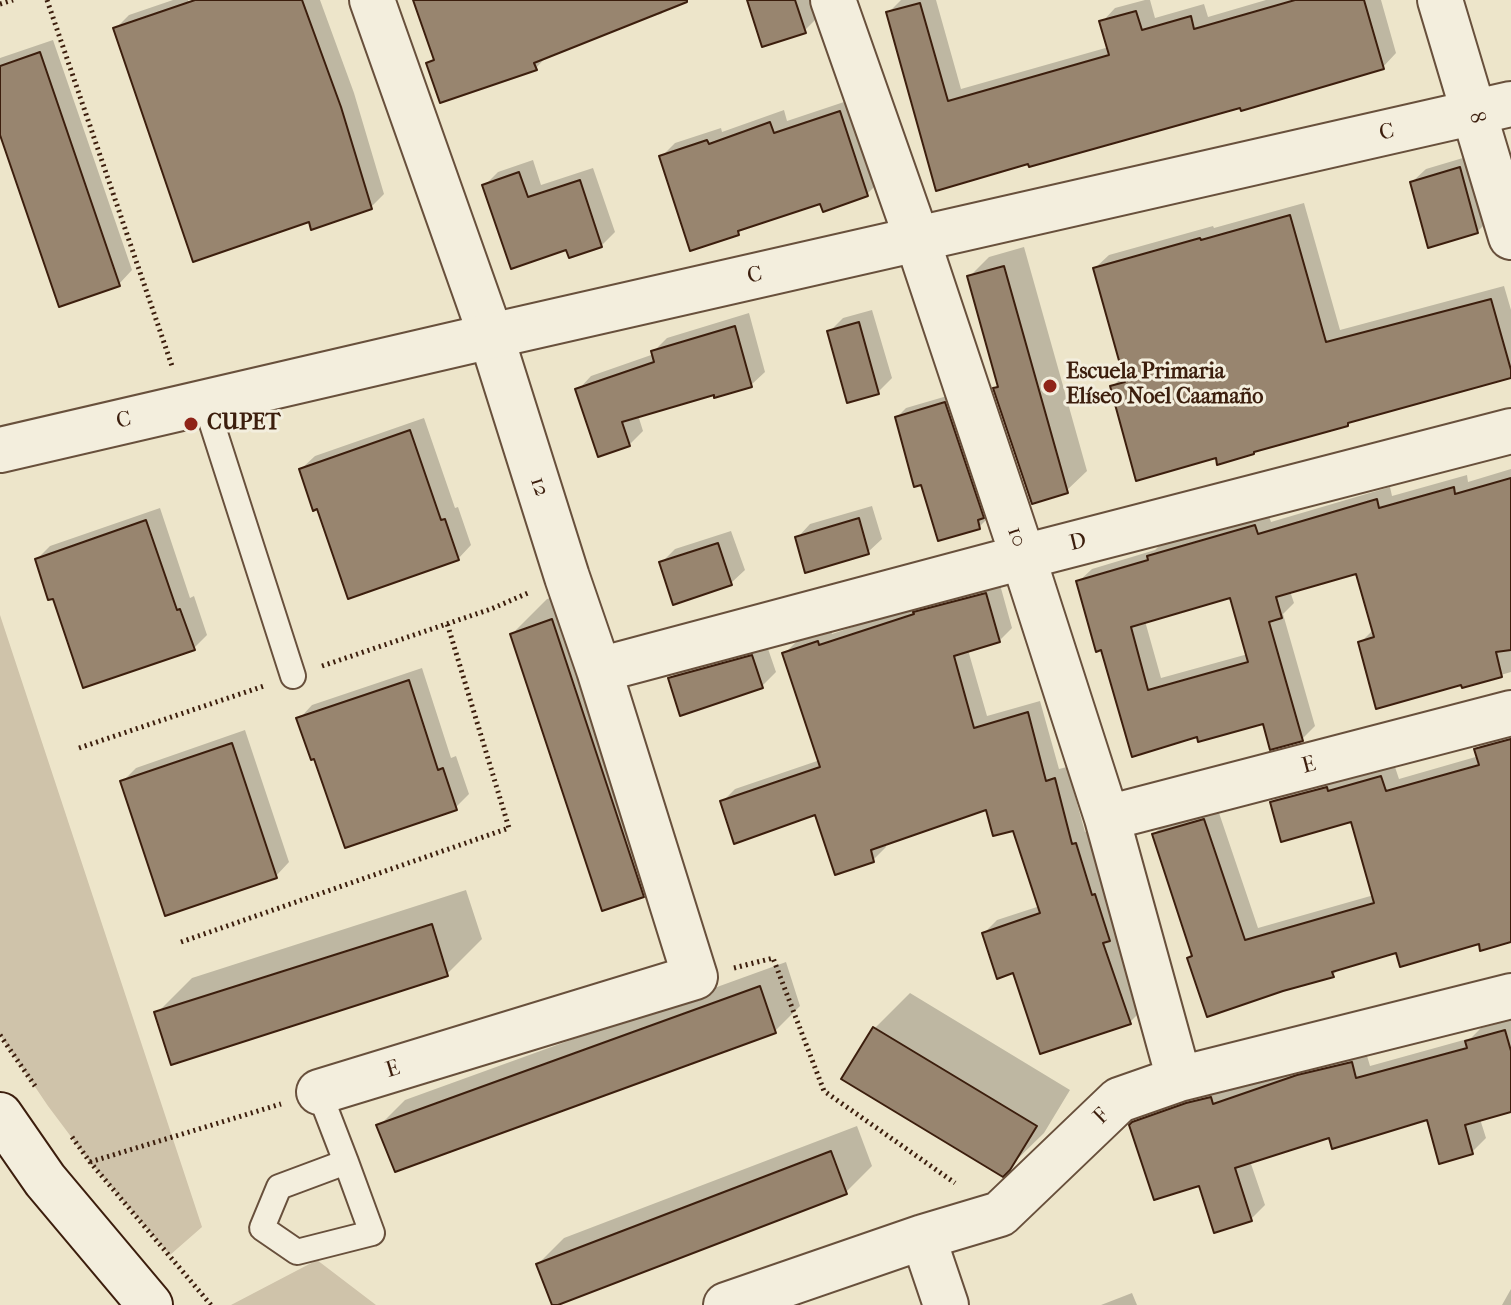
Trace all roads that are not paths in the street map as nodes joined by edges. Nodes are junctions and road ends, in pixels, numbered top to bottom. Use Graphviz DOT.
graph roads {
  1 [pos="372,0"];
  2 [pos="833,0"];
  3 [pos="1440,0"];
  4 [pos="1492,109"];
  5 [pos="1511,237"];
  6 [pos="917,239"];
  7 [pos="491,336"];
  8 [pos="196,404"];
  9 [pos="1511,431"];
  10 [pos="0,450"];
  11 [pos="1023,557"];
  12 [pos="599,670"];
  13 [pos="293,676"];
  14 [pos="1511,713"];
  15 [pos="1107,818"];
  16 [pos="695,977"];
  17 [pos="1511,996"];
  18 [pos="1179,1079"];
  19 [pos="319,1092"];
  20 [pos="0,1115"];
  21 [pos="346,1162"];
  22 [pos="923,1237"];
  23 [pos="150,1305"];
  24 [pos="726,1305"];
  25 [pos="946,1305"];
  1 -- 7 [label="street, 12"];
  2 -- 6 [label="street, 10"];
  3 -- 4 [label="street, 8"];
  4 -- 5 [label="street, 8"];
  4 -- 6 [label="street, C"];
  6 -- 7 [label="street, C"];
  6 -- 11 [label="street, 10"];
  7 -- 8 [label="street, C"];
  7 -- 12 [label="street, 12"];
  8 -- 10 [label="street, C"];
  8 -- 13 [label="lane"];
  9 -- 11 [label="street, D"];
  11 -- 12 [label="street, D"];
  11 -- 15 [label="street, 10"];
  12 -- 16 [label="street, 12"];
  14 -- 15 [label="street, E"];
  15 -- 18 [label="street, 10"];
  16 -- 19 [label="street, E"];
  17 -- 18 [label="street, F"];
  18 -- 22 [label="street, F"];
  19 -- 21 [label="lane"];
  20 -- 23 [label="street"];
  21 -- 21 [label="lane"];
  22 -- 24 [label="street, F"];
  22 -- 25 [label="street"];
}
